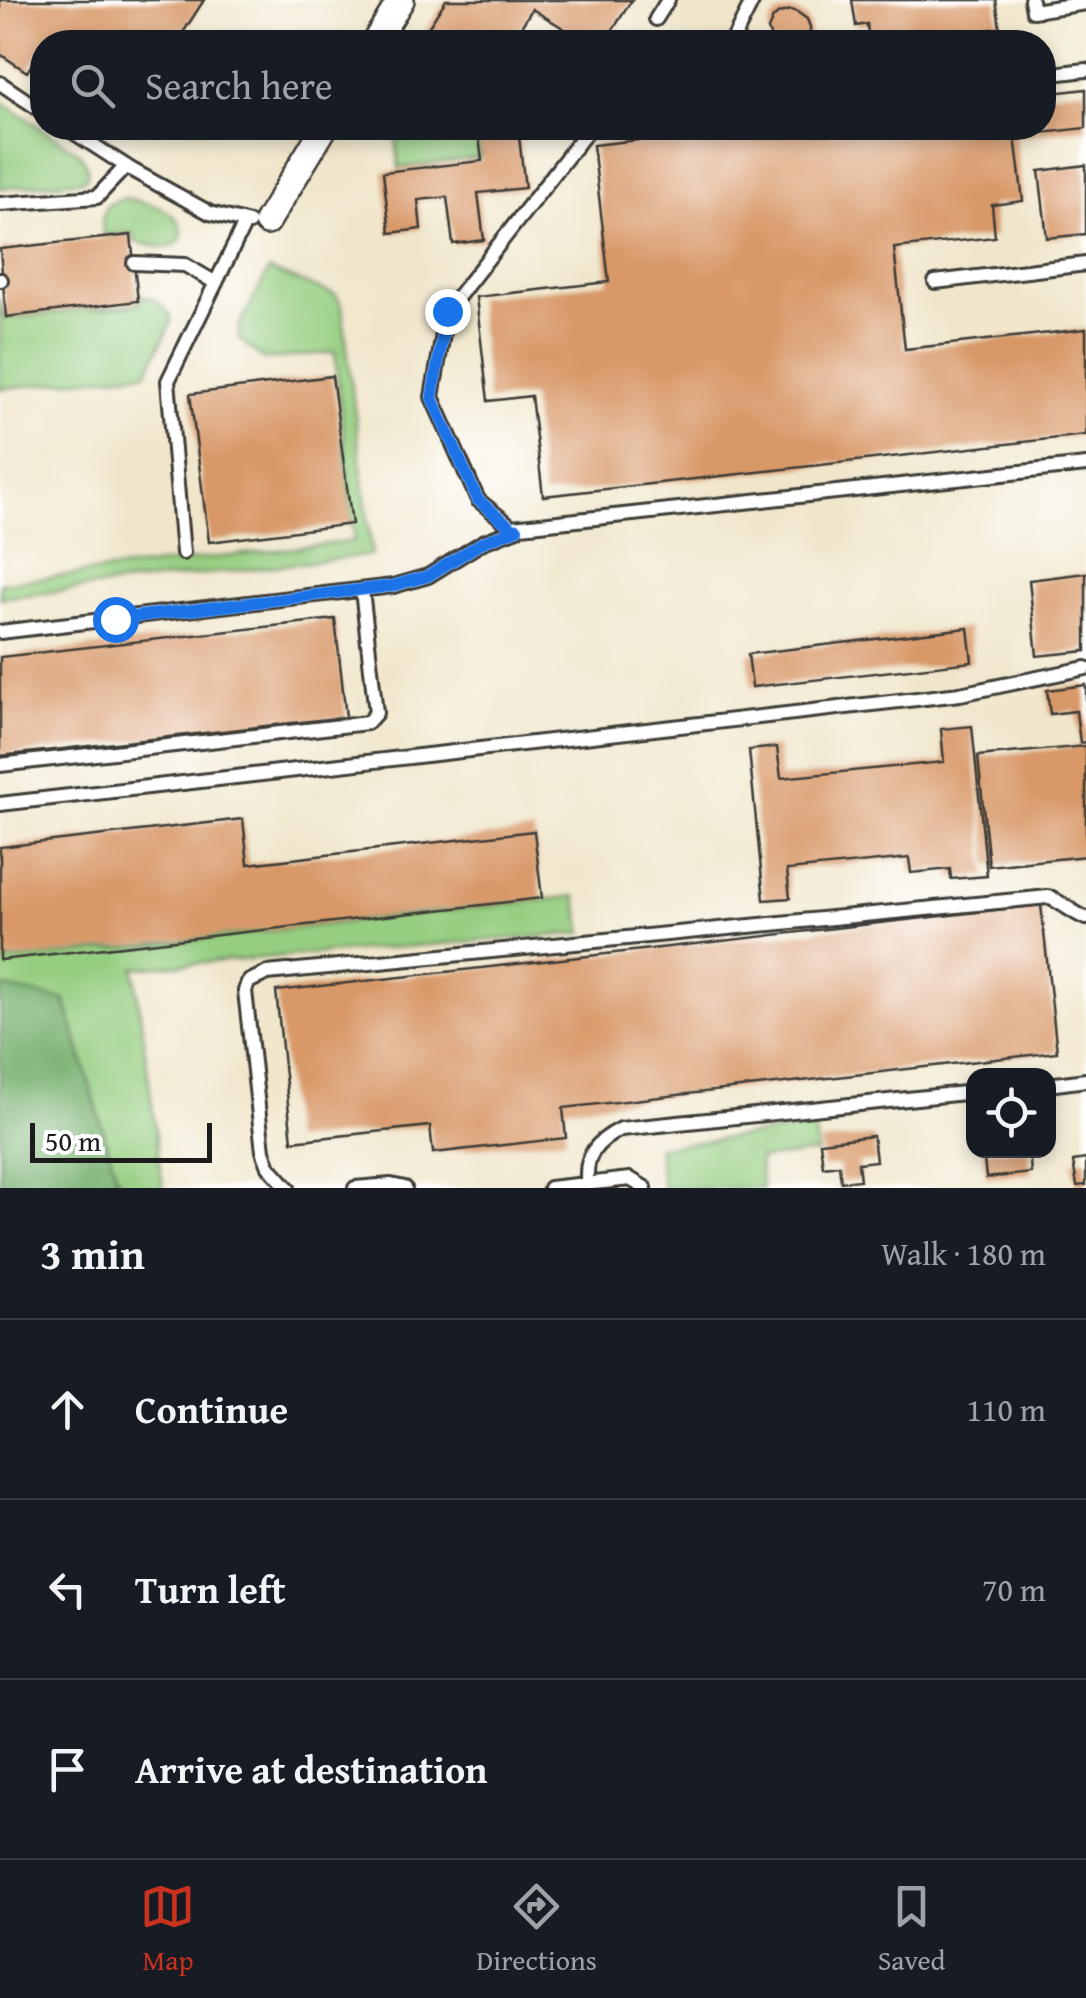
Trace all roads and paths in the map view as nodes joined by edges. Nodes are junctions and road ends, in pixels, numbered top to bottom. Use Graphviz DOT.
graph roads {
  1 [pos="401,0"];
  2 [pos="668,0"];
  3 [pos="753,0"];
  4 [pos="1031,0"];
  5 [pos="1086,3"];
  6 [pos="656,19"];
  7 [pos="382,30"];
  8 [pos="738,30"];
  9 [pos="1086,70"];
  10 [pos="1056,73"];
  11 [pos="0,83"];
  12 [pos="30,103"];
  13 [pos="86,140"];
  14 [pos="315,140"];
  15 [pos="581,140"];
  16 [pos="126,166"];
  17 [pos="0,204"];
  18 [pos="256,223"];
  19 [pos="134,263"];
  20 [pos="1086,264"];
  21 [pos="936,282"];
  22 [pos="216,284"];
  23 [pos="1086,465"];
  24 [pos="517,529"];
  25 [pos="183,553"];
  26 [pos="362,590"];
  27 [pos="0,632"];
  28 [pos="1086,668"];
  29 [pos="0,766"];
  30 [pos="0,804"];
  31 [pos="1086,918"];
  32 [pos="1086,1080"];
  33 [pos="1056,1084"];
  34 [pos="966,1093"];
  35 [pos="588,1184"];
  36 [pos="288,1188"];
  37 [pos="356,1188"];
  38 [pos="405,1188"];
  39 [pos="550,1188"];
  40 [pos="646,1188"];
  1 -- 7 [label="street"];
  2 -- 6 [label="lane"];
  3 -- 8 [label="lane"];
  4 -- 5 [label="lane"];
  9 -- 10 [label="lane"];
  11 -- 12 [label="lane"];
  13 -- 16 [label="lane"];
  14 -- 18 [label="street"];
  15 -- 24 [label="lane"];
  16 -- 17 [label="lane"];
  16 -- 18 [label="lane"];
  18 -- 22 [label="lane"];
  19 -- 22 [label="lane"];
  20 -- 21 [label="lane"];
  22 -- 25 [label="lane"];
  23 -- 24 [label="lane"];
  24 -- 26 [label="lane"];
  26 -- 27 [label="lane"];
  26 -- 29 [label="lane"];
  28 -- 30 [label="lane"];
  31 -- 36 [label="lane"];
  32 -- 33 [label="lane"];
  34 -- 35 [label="lane"];
  35 -- 39 [label="lane"];
  35 -- 40 [label="lane"];
  37 -- 38 [label="lane"];
}
